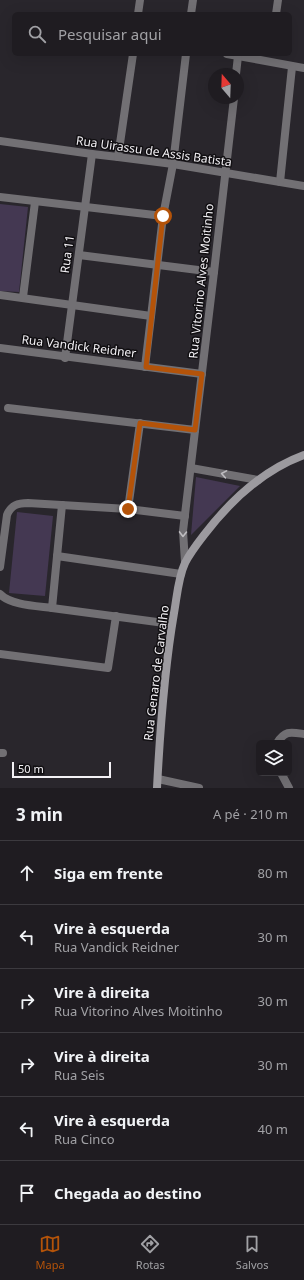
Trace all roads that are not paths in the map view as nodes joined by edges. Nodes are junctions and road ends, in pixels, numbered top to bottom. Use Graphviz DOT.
graph roads {
  1 [pos="140,0"];
  2 [pos="193,0"];
  3 [pos="278,0"];
  4 [pos="138,12"];
  5 [pos="191,12"];
  6 [pos="276,12"];
  7 [pos="133,56"];
  8 [pos="186,56"];
  9 [pos="238,56"];
  10 [pos="269,58"];
  11 [pos="292,67"];
  12 [pos="237,68"];
  13 [pos="304,68"];
  14 [pos="233,104"];
  15 [pos="0,141"];
  16 [pos="92,154"];
  17 [pos="118,157"];
  18 [pos="173,164"];
  19 [pos="225,172"];
  20 [pos="280,182"];
  21 [pos="304,186"];
  22 [pos="0,197"];
  23 [pos="34,202"];
  24 [pos="85,207"];
  25 [pos="163,216"];
  26 [pos="79,255"];
  27 [pos="157,265"];
  28 [pos="214,272"];
  29 [pos="0,295"];
  30 [pos="23,297"];
  31 [pos="72,304"];
  32 [pos="151,316"];
  33 [pos="0,348"];
  34 [pos="65,358"];
  35 [pos="146,367"];
  36 [pos="202,374"];
  37 [pos="8,408"];
  38 [pos="140,423"];
  39 [pos="195,430"];
  40 [pos="304,455"];
  41 [pos="191,468"];
  42 [pos="258,480"];
  43 [pos="62,505"];
  44 [pos="128,509"];
  45 [pos="185,516"];
  46 [pos="57,556"];
  47 [pos="185,562"];
  48 [pos="0,567"];
  49 [pos="181,574"];
  50 [pos="0,594"];
  51 [pos="52,608"];
  52 [pos="116,616"];
  53 [pos="172,624"];
  54 [pos="0,654"];
  55 [pos="304,734"];
  56 [pos="278,740"];
  57 [pos="283,776"];
  58 [pos="158,779"];
  59 [pos="157,788"];
  60 [pos="199,788"];
  61 [pos="289,788"];
  1 -- 4 [label="street"];
  2 -- 5 [label="street"];
  3 -- 6 [label="street"];
  7 -- 17 [label="street"];
  8 -- 18 [label="street"];
  9 -- 10 [label="street"];
  9 -- 12 [label="street"];
  10 -- 11 [label="street"];
  11 -- 13 [label="street"];
  11 -- 20 [label="street"];
  14 -- 19 [label="street, Rua Vitorino Alves Moitinho"];
  15 -- 16 [label="street, Rua Uirassu de Assis Batista"];
  16 -- 17 [label="street, Rua Uirassu de Assis Batista"];
  16 -- 24 [label="street, Rua 11"];
  17 -- 18 [label="street, Rua Uirassu de Assis Batista"];
  18 -- 19 [label="street, Rua Uirassu de Assis Batista"];
  18 -- 25 [label="street"];
  19 -- 20 [label="street, Rua Uirassu de Assis Batista"];
  19 -- 28 [label="street, Rua Vitorino Alves Moitinho"];
  20 -- 21 [label="street, Rua Uirassu de Assis Batista"];
  22 -- 23 [label="street"];
  23 -- 24 [label="street"];
  23 -- 30 [label="street"];
  24 -- 25 [label="street"];
  24 -- 26 [label="street, Rua 11"];
  25 -- 27 [label="street"];
  26 -- 27 [label="street"];
  26 -- 31 [label="street, Rua 11"];
  27 -- 28 [label="street"];
  27 -- 32 [label="street"];
  28 -- 36 [label="street, Rua Vitorino Alves Moitinho"];
  29 -- 30 [label="street"];
  30 -- 31 [label="street"];
  31 -- 32 [label="street"];
  31 -- 34 [label="street, Rua 11"];
  32 -- 35 [label="street"];
  33 -- 34 [label="street, Rua Vandick Reidner"];
  34 -- 35 [label="street, Rua Vandick Reidner"];
  35 -- 36 [label="street, Rua Vandick Reidner"];
  36 -- 39 [label="street, Rua Vitorino Alves Moitinho"];
  37 -- 38 [label="street"];
  38 -- 39 [label="street"];
  38 -- 44 [label="street"];
  39 -- 41 [label="street, Rua Vitorino Alves Moitinho"];
  40 -- 42 [label="main road, Rua Genaro de Carvalho"];
  42 -- 41 [label="street, one-way"];
  41 -- 45 [label="street, Rua Vitorino Alves Moitinho"];
  42 -- 47 [label="main road, Rua Genaro de Carvalho"];
  43 -- 44 [label="street"];
  43 -- 46 [label="street"];
  43 -- 48 [label="street"];
  44 -- 45 [label="street"];
  45 -- 47 [label="street, Rua Vitorino Alves Moitinho, one-way"];
  46 -- 49 [label="street"];
  46 -- 51 [label="street"];
  47 -- 49 [label="main road, Rua Genaro de Carvalho"];
  49 -- 53 [label="main road, Rua Genaro de Carvalho"];
  50 -- 51 [label="street"];
  51 -- 52 [label="street"];
  52 -- 53 [label="street"];
  52 -- 54 [label="street"];
  53 -- 58 [label="main road, Rua Genaro de Carvalho"];
  55 -- 56 [label="street"];
  57 -- 61 [label="street"];
  58 -- 59 [label="main road, Rua Genaro de Carvalho"];
  58 -- 60 [label="street"];
}
